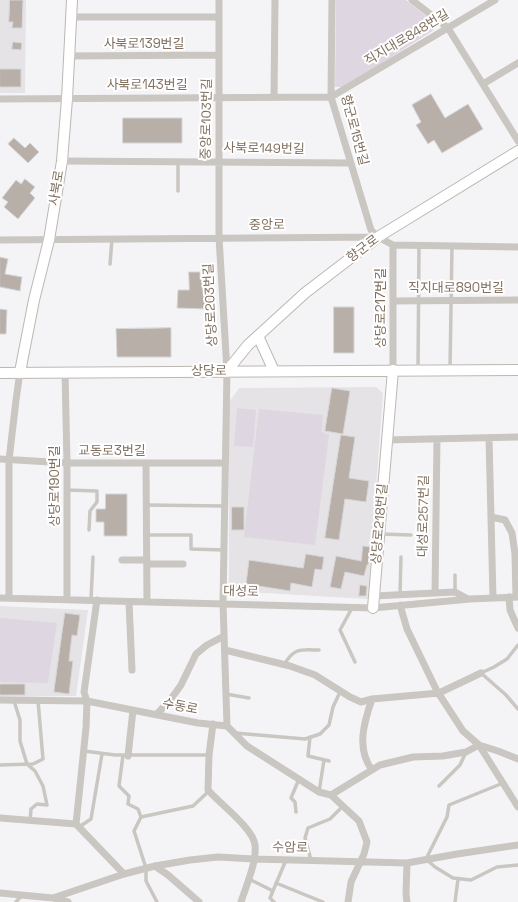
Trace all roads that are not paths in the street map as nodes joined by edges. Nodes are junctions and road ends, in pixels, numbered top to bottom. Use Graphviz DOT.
graph roads {
  1 [pos="72,0"];
  2 [pos="219,0"];
  3 [pos="275,0"];
  4 [pos="332,0"];
  5 [pos="412,0"];
  6 [pos="495,0"];
  7 [pos="72,17"];
  8 [pos="219,17"];
  9 [pos="448,28"];
  10 [pos="220,55"];
  11 [pos="70,56"];
  12 [pos="518,62"];
  13 [pos="483,84"];
  14 [pos="220,97"];
  15 [pos="274,97"];
  16 [pos="331,97"];
  17 [pos="0,99"];
  18 [pos="67,99"];
  19 [pos="518,141"];
  20 [pos="518,152"];
  21 [pos="62,161"];
  22 [pos="178,161"];
  23 [pos="218,161"];
  24 [pos="350,163"];
  25 [pos="178,191"];
  26 [pos="219,237"];
  27 [pos="378,237"];
  28 [pos="112,239"];
  29 [pos="0,240"];
  30 [pos="49,240"];
  31 [pos="393,245"];
  32 [pos="419,245"];
  33 [pos="452,246"];
  34 [pos="518,247"];
  35 [pos="110,264"];
  36 [pos="418,300"];
  37 [pos="451,300"];
  38 [pos="518,300"];
  39 [pos="394,301"];
  40 [pos="258,336"];
  41 [pos="393,370"];
  42 [pos="418,370"];
  43 [pos="450,370"];
  44 [pos="518,370"];
  45 [pos="227,371"];
  46 [pos="274,371"];
  47 [pos="20,372"];
  48 [pos="65,372"];
  49 [pos="0,373"];
  50 [pos="518,437"];
  51 [pos="489,438"];
  52 [pos="436,439"];
  53 [pos="386,440"];
  54 [pos="0,460"];
  55 [pos="9,460"];
  56 [pos="67,463"];
  57 [pos="146,463"];
  58 [pos="225,463"];
  59 [pos="67,490"];
  60 [pos="146,505"];
  61 [pos="224,506"];
  62 [pos="491,517"];
  63 [pos="89,530"];
  64 [pos="379,534"];
  65 [pos="147,535"];
  66 [pos="411,535"];
  67 [pos="224,550"];
  68 [pos="93,557"];
  69 [pos="401,557"];
  70 [pos="122,560"];
  71 [pos="147,562"];
  72 [pos="183,564"];
  73 [pos="455,575"];
  74 [pos="455,592"];
  75 [pos="435,593"];
  76 [pos="400,594"];
  77 [pos="374,596"];
  78 [pos="514,597"];
  79 [pos="0,598"];
  80 [pos="9,598"];
  81 [pos="493,598"];
  82 [pos="470,599"];
  83 [pos="67,600"];
  84 [pos="94,600"];
  85 [pos="129,602"];
  86 [pos="147,602"];
  87 [pos="223,603"];
  88 [pos="400,605"];
  89 [pos="353,607"];
  90 [pos="373,608"];
  91 [pos="518,628"];
  92 [pos="224,636"];
  93 [pos="518,645"];
  94 [pos="225,650"];
  95 [pos="320,650"];
  96 [pos="355,662"];
  97 [pos="284,665"];
  98 [pos="132,670"];
  99 [pos="481,673"];
  100 [pos="341,691"];
  101 [pos="439,693"];
  102 [pos="226,694"];
  103 [pos="249,698"];
  104 [pos="372,699"];
  105 [pos="0,700"];
  106 [pos="87,700"];
  107 [pos="14,701"];
  108 [pos="38,701"];
  109 [pos="518,709"];
  110 [pos="133,710"];
  111 [pos="157,714"];
  112 [pos="213,724"];
  113 [pos="227,726"];
  114 [pos="234,733"];
  115 [pos="310,737"];
  116 [pos="479,746"];
  117 [pos="84,751"];
  118 [pos="467,752"];
  119 [pos="102,754"];
  120 [pos="209,755"];
  121 [pos="126,756"];
  122 [pos="518,759"];
  123 [pos="324,760"];
  124 [pos="329,761"];
  125 [pos="27,764"];
  126 [pos="0,765"];
  127 [pos="372,770"];
  128 [pos="299,780"];
  129 [pos="503,782"];
  130 [pos="439,786"];
  131 [pos="209,791"];
  132 [pos="319,792"];
  133 [pos="331,795"];
  134 [pos="343,806"];
  135 [pos="518,806"];
  136 [pos="296,812"];
  137 [pos="141,817"];
  138 [pos="0,818"];
  139 [pos="30,821"];
  140 [pos="77,826"];
  141 [pos="518,845"];
  142 [pos="254,859"];
  143 [pos="426,859"];
  144 [pos="286,860"];
  145 [pos="311,860"];
  146 [pos="361,862"];
  147 [pos="407,863"];
  148 [pos="518,865"];
  149 [pos="155,866"];
  150 [pos="146,868"];
  151 [pos="124,874"];
  152 [pos="248,878"];
  153 [pos="458,879"];
  154 [pos="276,884"];
  155 [pos="273,891"];
  156 [pos="0,892"];
  157 [pos="22,895"];
  158 [pos="53,898"];
  159 [pos="16,902"];
  160 [pos="68,902"];
  161 [pos="157,902"];
  162 [pos="199,902"];
  163 [pos="241,902"];
  164 [pos="274,902"];
  165 [pos="323,902"];
  166 [pos="348,902"];
  167 [pos="407,902"];
  168 [pos="455,902"];
  1 -- 7 [label="street, 사북로"];
  2 -- 8 [label="street, 중앙로103번길"];
  3 -- 15 [label="street"];
  4 -- 16 [label="street, 향군로15번길"];
  5 -- 9 [label="street"];
  6 -- 9 [label="street, 직지대로848번길"];
  7 -- 8 [label="street"];
  7 -- 11 [label="street, 사북로"];
  8 -- 10 [label="street, 중앙로103번길"];
  9 -- 13 [label="street"];
  9 -- 16 [label="street, 직지대로848번길"];
  10 -- 11 [label="street, 사북로139번길"];
  10 -- 14 [label="street, 중앙로103번길"];
  11 -- 18 [label="street, 사북로"];
  12 -- 13 [label="street"];
  13 -- 19 [label="street"];
  14 -- 15 [label="street, 사북로143번길"];
  14 -- 18 [label="street, 사북로143번길"];
  14 -- 23 [label="street, 중앙로103번길"];
  15 -- 16 [label="street, 사북로143번길"];
  16 -- 24 [label="street, 향군로15번길"];
  17 -- 18 [label="street, 사북로143번길"];
  18 -- 21 [label="street, 사북로"];
  20 -- 27 [label="street, 향군로"];
  21 -- 22 [label="street, 사북로149번길"];
  21 -- 30 [label="street, 사북로"];
  22 -- 23 [label="street, 사북로149번길"];
  22 -- 25 [label="lane"];
  23 -- 24 [label="street, 사북로149번길"];
  23 -- 26 [label="street, 중앙로103번길"];
  24 -- 27 [label="street, 향군로15번길"];
  26 -- 27 [label="street, 중앙로"];
  26 -- 28 [label="street, 중앙로"];
  26 -- 45 [label="street, 상당로203번길"];
  27 -- 31 [label="street, 중앙로"];
  27 -- 40 [label="street, 향군로"];
  28 -- 30 [label="street, 중앙로"];
  28 -- 35 [label="lane"];
  29 -- 30 [label="street, 중앙로"];
  30 -- 47 [label="street, 사북로"];
  31 -- 32 [label="street, 중앙로"];
  31 -- 39 [label="street, 상당로217번길"];
  32 -- 33 [label="street, 중앙로"];
  32 -- 36 [label="lane"];
  33 -- 34 [label="street, 중앙로"];
  33 -- 37 [label="lane"];
  36 -- 37 [label="street, 직지대로890번길"];
  36 -- 39 [label="street, 직지대로890번길"];
  36 -- 42 [label="lane"];
  37 -- 38 [label="street, 직지대로890번길"];
  37 -- 43 [label="lane"];
  39 -- 41 [label="street, 상당로217번길"];
  40 -- 45 [label="street, 향군로"];
  40 -- 46 [label="street"];
  41 -- 42 [label="street, 상당로"];
  41 -- 46 [label="street, 상당로"];
  41 -- 53 [label="street, 상당로218번길"];
  42 -- 43 [label="street, 상당로"];
  43 -- 44 [label="street, 상당로"];
  45 -- 46 [label="street, 상당로"];
  45 -- 48 [label="street, 상당로"];
  45 -- 58 [label="street, 상당로203번길"];
  47 -- 48 [label="street, 상당로"];
  47 -- 49 [label="street, 상당로"];
  47 -- 55 [label="street"];
  48 -- 56 [label="street, 상당로190번길"];
  50 -- 51 [label="street"];
  51 -- 52 [label="street"];
  51 -- 62 [label="street"];
  52 -- 53 [label="street"];
  52 -- 75 [label="street, 대성로257번길"];
  53 -- 64 [label="street, 상당로218번길"];
  54 -- 55 [label="street, 교동로3번길"];
  55 -- 56 [label="street, 교동로3번길"];
  55 -- 80 [label="street"];
  56 -- 57 [label="street, 교동로3번길"];
  56 -- 59 [label="street, 상당로190번길"];
  57 -- 58 [label="street, 교동로3번길"];
  57 -- 60 [label="street"];
  58 -- 61 [label="street, 상당로203번길"];
  59 -- 63 [label="lane"];
  59 -- 83 [label="street, 상당로190번길"];
  60 -- 61 [label="lane"];
  60 -- 65 [label="street"];
  61 -- 67 [label="street, 상당로203번길"];
  62 -- 78 [label="street"];
  62 -- 81 [label="street"];
  64 -- 66 [label="lane"];
  64 -- 77 [label="street, 상당로218번길"];
  65 -- 67 [label="lane"];
  65 -- 71 [label="street"];
  67 -- 87 [label="street, 상당로203번길"];
  68 -- 84 [label="lane"];
  69 -- 76 [label="lane"];
  70 -- 71 [label="street"];
  71 -- 72 [label="street"];
  71 -- 86 [label="street"];
  73 -- 74 [label="lane"];
  74 -- 75 [label="street"];
  74 -- 82 [label="street"];
  75 -- 76 [label="street"];
  76 -- 77 [label="street"];
  77 -- 90 [label="street, 상당로218번길"];
  78 -- 81 [label="street, 대성로"];
  78 -- 91 [label="street"];
  79 -- 80 [label="street, 대성로"];
  80 -- 83 [label="street, 대성로"];
  81 -- 82 [label="street, 대성로"];
  82 -- 88 [label="street, 대성로"];
  83 -- 84 [label="street, 대성로"];
  84 -- 85 [label="street, 대성로"];
  84 -- 106 [label="street"];
  85 -- 86 [label="street, 대성로"];
  85 -- 98 [label="street"];
  86 -- 87 [label="street, 대성로"];
  87 -- 89 [label="street, 대성로"];
  87 -- 92 [label="street, 상당로203번길"];
  88 -- 90 [label="street, 대성로"];
  88 -- 101 [label="street"];
  89 -- 90 [label="street, 대성로"];
  89 -- 96 [label="lane"];
  92 -- 94 [label="street, 상당로203번길"];
  92 -- 111 [label="street"];
  93 -- 99 [label="lane"];
  94 -- 97 [label="street"];
  94 -- 102 [label="street, 상당로203번길"];
  95 -- 97 [label="lane"];
  97 -- 100 [label="street"];
  99 -- 101 [label="street"];
  99 -- 109 [label="lane"];
  100 -- 104 [label="street"];
  100 -- 115 [label="lane"];
  101 -- 104 [label="street"];
  101 -- 116 [label="street"];
  102 -- 103 [label="lane"];
  102 -- 113 [label="street, 상당로203번길"];
  104 -- 127 [label="street"];
  105 -- 107 [label="street, 수동로"];
  106 -- 108 [label="street, 수동로"];
  106 -- 110 [label="street, 수동로"];
  106 -- 117 [label="street"];
  107 -- 108 [label="street, 수동로"];
  107 -- 125 [label="lane"];
  108 -- 125 [label="lane"];
  110 -- 111 [label="street, 수동로"];
  110 -- 121 [label="street"];
  111 -- 112 [label="street, 수동로"];
  112 -- 113 [label="street, 수동로"];
  112 -- 120 [label="street"];
  113 -- 114 [label="street"];
  114 -- 115 [label="lane"];
  114 -- 128 [label="street"];
  115 -- 123 [label="lane"];
  116 -- 118 [label="street"];
  116 -- 122 [label="street"];
  116 -- 129 [label="street"];
  117 -- 119 [label="lane"];
  117 -- 140 [label="street"];
  118 -- 127 [label="street"];
  118 -- 130 [label="lane"];
  119 -- 121 [label="lane"];
  119 -- 140 [label="lane"];
  120 -- 121 [label="lane"];
  120 -- 131 [label="street"];
  121 -- 137 [label="lane"];
  123 -- 124 [label="lane"];
  123 -- 132 [label="lane"];
  125 -- 126 [label="lane"];
  125 -- 139 [label="lane"];
  127 -- 133 [label="street"];
  128 -- 132 [label="street"];
  128 -- 136 [label="lane"];
  129 -- 135 [label="street"];
  129 -- 143 [label="lane"];
  131 -- 137 [label="lane"];
  131 -- 142 [label="street"];
  132 -- 133 [label="street"];
  133 -- 134 [label="street"];
  134 -- 145 [label="lane"];
  134 -- 146 [label="street"];
  137 -- 150 [label="lane"];
  138 -- 139 [label="street"];
  139 -- 140 [label="street"];
  140 -- 151 [label="street"];
  141 -- 143 [label="street, 수암로"];
  142 -- 144 [label="street, 수암로"];
  142 -- 149 [label="street, 수암로"];
  142 -- 152 [label="street"];
  143 -- 147 [label="street, 수암로"];
  143 -- 153 [label="lane"];
  144 -- 145 [label="street, 수암로"];
  144 -- 154 [label="lane"];
  145 -- 146 [label="street, 수암로"];
  146 -- 147 [label="street, 수암로"];
  146 -- 166 [label="street"];
  147 -- 167 [label="street"];
  148 -- 153 [label="lane"];
  149 -- 150 [label="street, 수암로"];
  149 -- 162 [label="street"];
  150 -- 151 [label="street, 수암로"];
  150 -- 161 [label="lane"];
  151 -- 158 [label="street, 수암로"];
  152 -- 155 [label="lane"];
  152 -- 163 [label="street"];
  153 -- 168 [label="lane"];
  154 -- 155 [label="lane"];
  154 -- 165 [label="lane"];
  155 -- 164 [label="lane"];
  156 -- 157 [label="street, 수암로"];
  157 -- 158 [label="street, 수암로"];
  157 -- 159 [label="lane"];
  158 -- 160 [label="street"];
}
